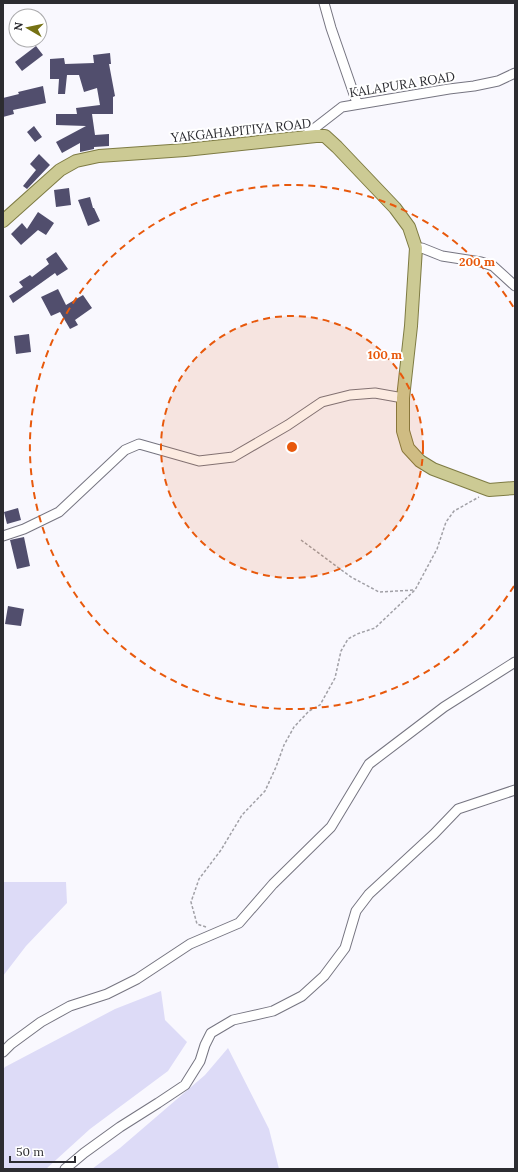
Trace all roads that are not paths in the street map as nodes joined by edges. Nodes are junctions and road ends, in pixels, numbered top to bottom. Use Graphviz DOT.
graph roads {
  1 [pos="324,3"];
  2 [pos="515,73"];
  3 [pos="357,103"];
  4 [pos="323,121"];
  5 [pos="325,136"];
  6 [pos="302,138"];
  7 [pos="3,221"];
  8 [pos="416,248"];
  9 [pos="515,286"];
  10 [pos="403,398"];
  11 [pos="515,488"];
  12 [pos="3,536"];
  13 [pos="515,662"];
  14 [pos="515,790"];
  15 [pos="3,1052"];
  16 [pos="65,1169"];
  1 -- 3 [label="street"];
  2 -- 3 [label="street, KALAPURA ROAD"];
  3 -- 4 [label="street, KALAPURA ROAD"];
  4 -- 5 [label="street"];
  4 -- 6 [label="street, KALAPURA ROAD"];
  5 -- 6 [label="main road, YAKGAHAPITIYA ROAD"];
  5 -- 8 [label="main road, YAKGAHAPITIYA ROAD"];
  6 -- 7 [label="main road, YAKGAHAPITIYA ROAD"];
  8 -- 9 [label="street"];
  8 -- 10 [label="main road, YAKGAHAPITIYA ROAD"];
  10 -- 11 [label="main road, YAKGAHAPITIYA ROAD"];
  10 -- 12 [label="street"];
  13 -- 15 [label="street"];
  14 -- 16 [label="street"];
}
